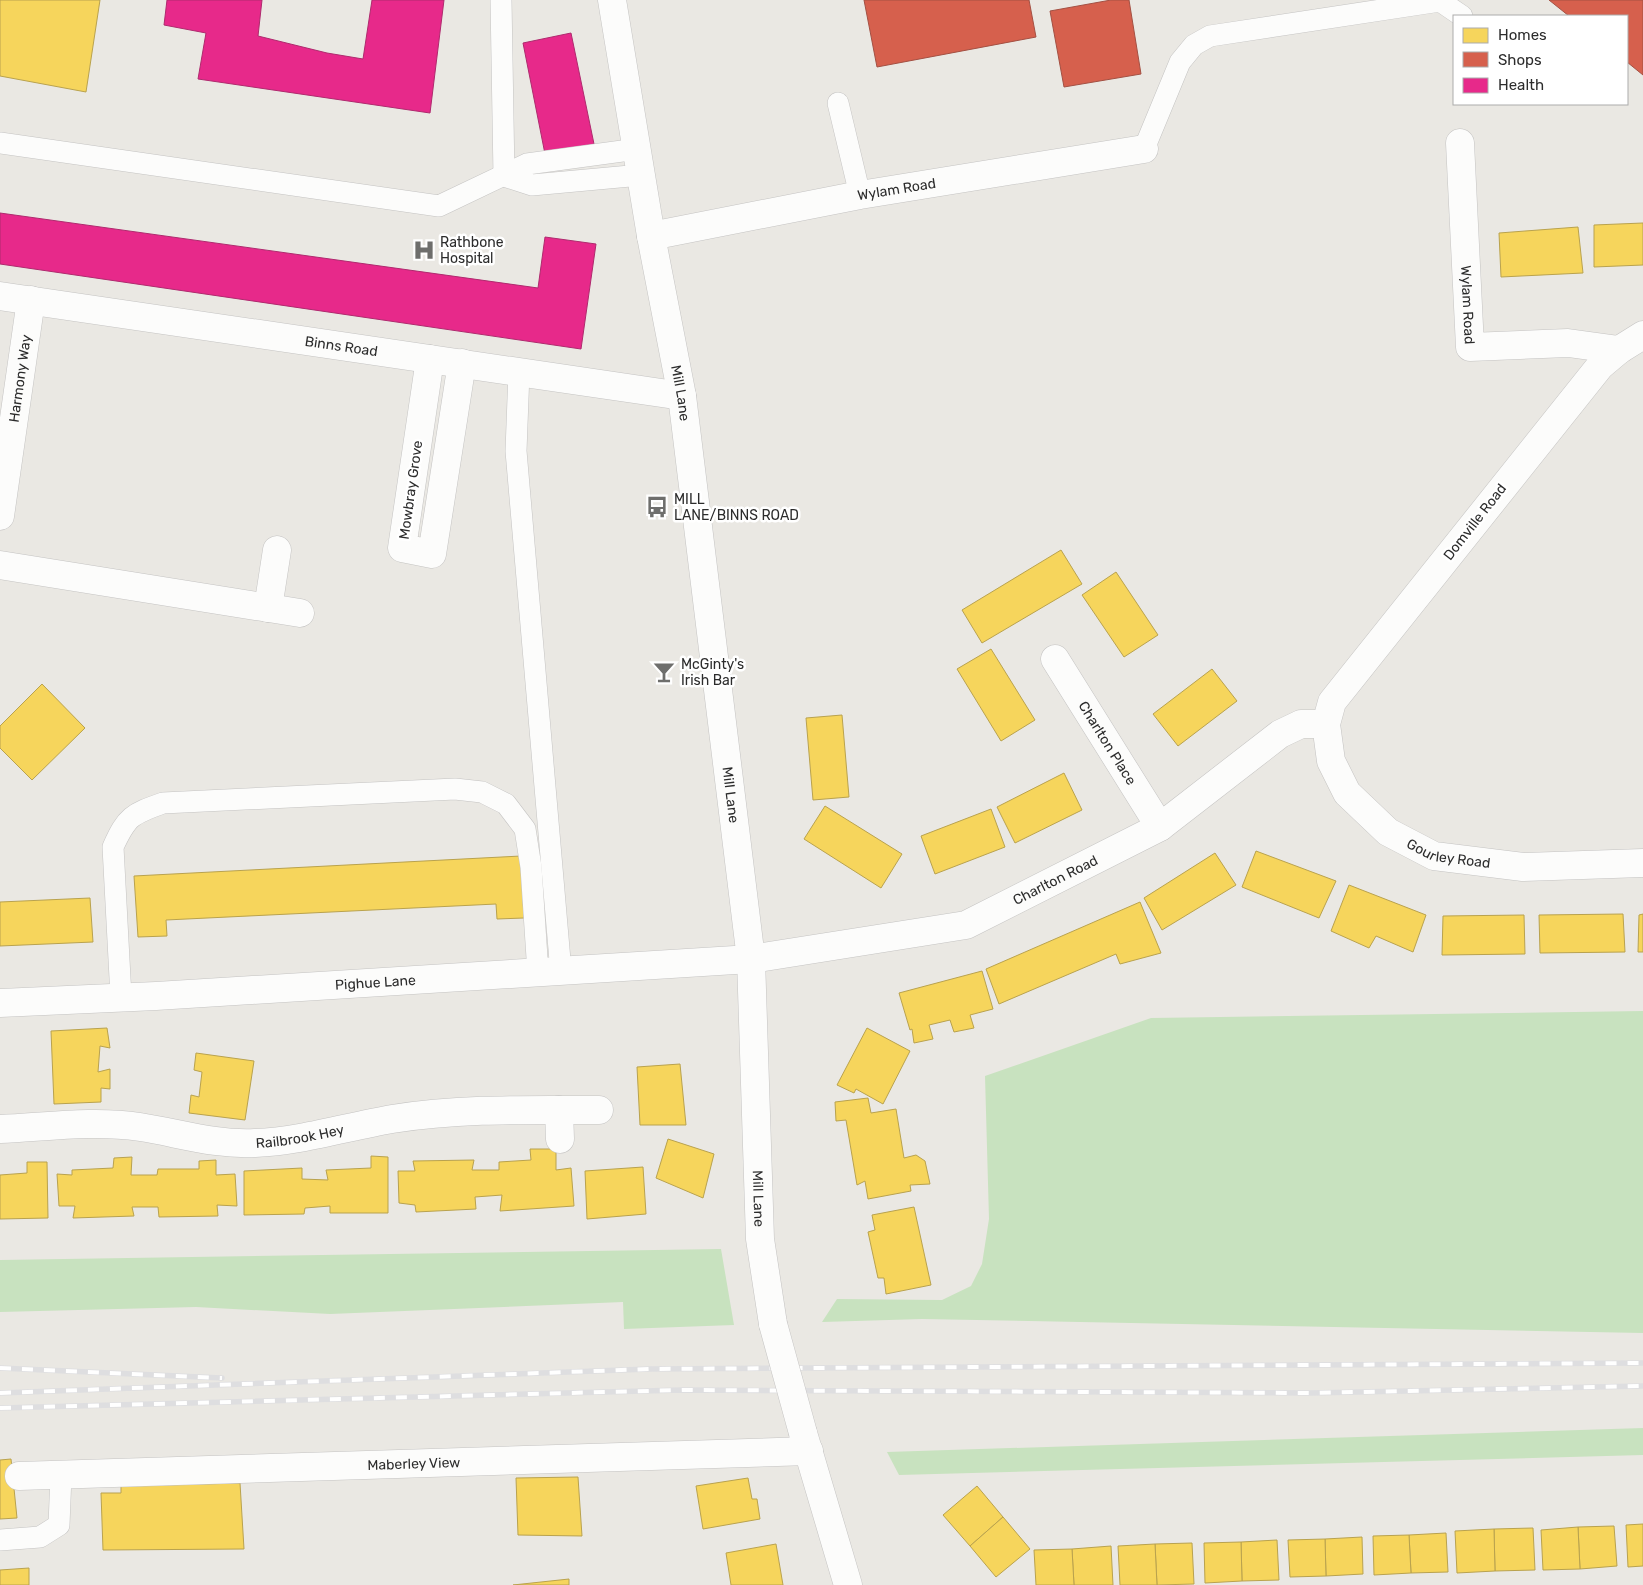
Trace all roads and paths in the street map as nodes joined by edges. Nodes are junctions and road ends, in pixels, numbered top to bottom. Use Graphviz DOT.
graph roads {
  1 [pos="502,0"];
  2 [pos="612,0"];
  3 [pos="1461,15"];
  4 [pos="838,103"];
  5 [pos="0,143"];
  6 [pos="1460,143"];
  7 [pos="1144,149"];
  8 [pos="639,162"];
  9 [pos="504,176"];
  10 [pos="860,195"];
  11 [pos="651,236"];
  12 [pos="0,296"];
  13 [pos="31,300"];
  14 [pos="1643,335"];
  15 [pos="1619,350"];
  16 [pos="430,359"];
  17 [pos="462,363"];
  18 [pos="519,372"];
  19 [pos="682,396"];
  20 [pos="0,516"];
  21 [pos="277,550"];
  22 [pos="0,565"];
  23 [pos="268,608"];
  24 [pos="300,613"];
  25 [pos="1055,659"];
  26 [pos="1326,724"];
  27 [pos="1160,827"];
  28 [pos="1643,863"];
  29 [pos="751,959"];
  30 [pos="550,973"];
  31 [pos="121,997"];
  32 [pos="0,1003"];
  33 [pos="558,1110"];
  34 [pos="600,1110"];
  35 [pos="0,1129"];
  36 [pos="560,1139"];
  37 [pos="806,1442"];
  38 [pos="61,1475"];
  39 [pos="19,1476"];
  40 [pos="0,1540"];
  41 [pos="848,1585"];
  1 -- 9 [label="lane"];
  2 -- 8 [label="street, Mill Lane"];
  3 -- 7 [label="lane"];
  4 -- 10 [label="lane"];
  5 -- 9 [label="lane"];
  6 -- 15 [label="street, Wylam Road"];
  7 -- 10 [label="street, Wylam Road"];
  8 -- 9 [label="lane"];
  8 -- 11 [label="street, Mill Lane"];
  10 -- 11 [label="street, Wylam Road"];
  11 -- 19 [label="street, Mill Lane"];
  12 -- 13 [label="street, Binns Road"];
  13 -- 16 [label="street, Binns Road"];
  13 -- 20 [label="street, Harmony Way"];
  14 -- 15 [label="street, Domville Road"];
  15 -- 26 [label="street, Domville Road"];
  16 -- 17 [label="street, Binns Road"];
  16 -- 17 [label="street, Mowbray Grove"];
  17 -- 18 [label="street, Binns Road"];
  18 -- 19 [label="street, Binns Road"];
  18 -- 30 [label="lane"];
  19 -- 29 [label="street, Mill Lane"];
  21 -- 23 [label="street"];
  22 -- 23 [label="street"];
  23 -- 24 [label="street"];
  25 -- 27 [label="street, Charlton Place"];
  26 -- 27 [label="street, Charlton Road"];
  26 -- 28 [label="street, Gourley Road"];
  27 -- 29 [label="street, Charlton Road"];
  29 -- 30 [label="street, Pighue Lane"];
  29 -- 37 [label="street, Mill Lane, bridge"];
  30 -- 31 [label="street, Pighue Lane"];
  30 -- 31 [label="lane"];
  31 -- 32 [label="street, Pighue Lane"];
  33 -- 34 [label="street, Railbrook Hey"];
  33 -- 35 [label="street, Railbrook Hey"];
  33 -- 36 [label="street"];
  37 -- 38 [label="street, Maberley View"];
  37 -- 41 [label="street, Mill Lane"];
  38 -- 39 [label="street, Maberley View"];
  38 -- 40 [label="lane"];
}
